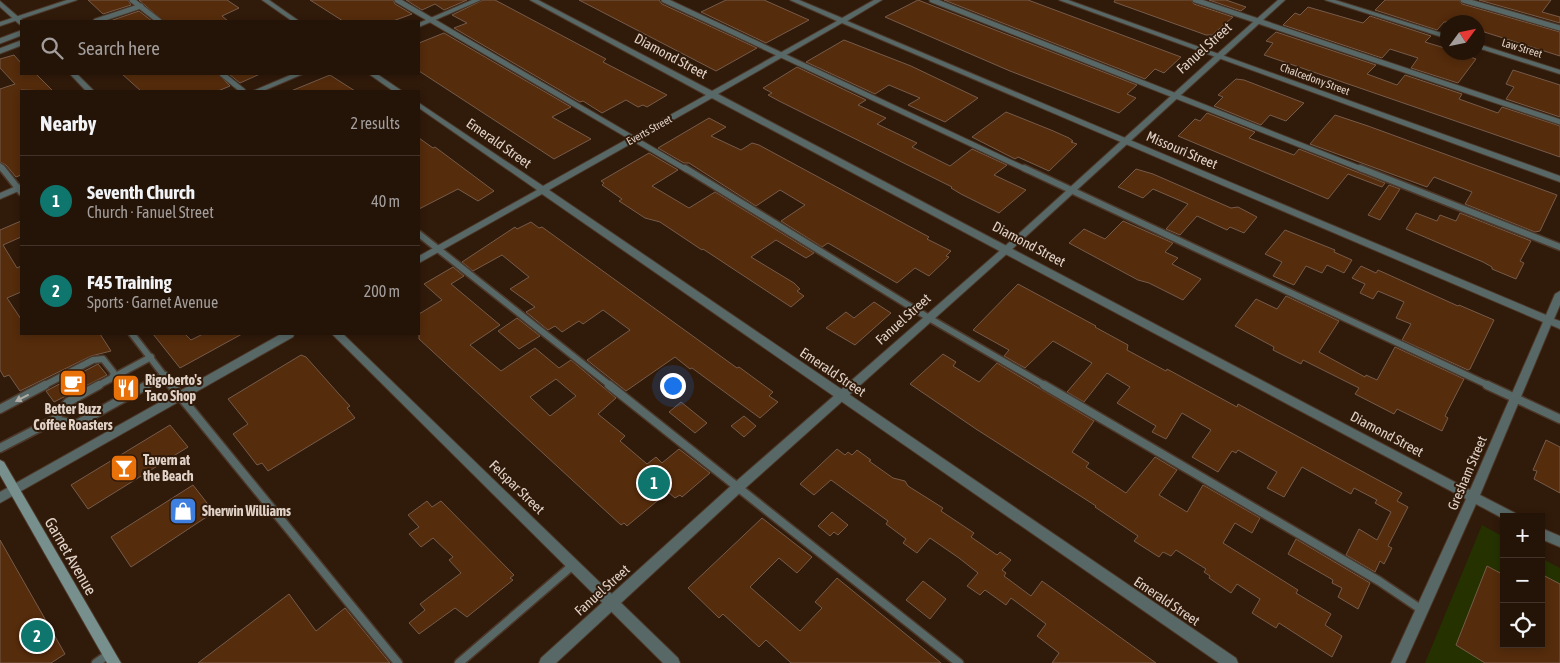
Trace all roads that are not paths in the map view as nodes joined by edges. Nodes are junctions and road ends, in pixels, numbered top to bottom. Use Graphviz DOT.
graph roads {
  1 [pos="74,0"];
  2 [pos="132,0"];
  3 [pos="265,0"];
  4 [pos="397,0"];
  5 [pos="478,0"];
  6 [pos="533,0"];
  7 [pos="664,0"];
  8 [pos="793,0"];
  9 [pos="879,0"];
  10 [pos="932,0"];
  11 [pos="1062,0"];
  12 [pos="1195,0"];
  13 [pos="1282,0"];
  14 [pos="1328,0"];
  15 [pos="1462,0"];
  16 [pos="0,3"];
  17 [pos="141,6"];
  18 [pos="22,20"];
  19 [pos="99,20"];
  20 [pos="158,20"];
  21 [pos="295,20"];
  22 [pos="429,20"];
  23 [pos="19,21"];
  24 [pos="842,21"];
  25 [pos="1258,22"];
  26 [pos="0,24"];
  27 [pos="420,24"];
  28 [pos="1560,28"];
  29 [pos="20,34"];
  30 [pos="1440,35"];
  31 [pos="0,40"];
  32 [pos="20,43"];
  33 [pos="1485,48"];
  34 [pos="0,51"];
  35 [pos="780,56"];
  36 [pos="1218,56"];
  37 [pos="1560,72"];
  38 [pos="74,75"];
  39 [pos="223,75"];
  40 [pos="297,75"];
  41 [pos="374,75"];
  42 [pos="89,90"];
  43 [pos="242,90"];
  44 [pos="259,90"];
  45 [pos="397,90"];
  46 [pos="712,94"];
  47 [pos="1175,96"];
  48 [pos="420,106"];
  49 [pos="1560,122"];
  50 [pos="635,138"];
  51 [pos="1124,141"];
  52 [pos="0,166"];
  53 [pos="1560,179"];
  54 [pos="20,189"];
  55 [pos="542,190"];
  56 [pos="1071,190"];
  57 [pos="0,196"];
  58 [pos="420,235"];
  59 [pos="1560,247"];
  60 [pos="1007,249"];
  61 [pos="438,250"];
  62 [pos="420,259"];
  63 [pos="1560,294"];
  64 [pos="929,318"];
  65 [pos="1554,323"];
  66 [pos="133,335"];
  67 [pos="287,335"];
  68 [pos="338,335"];
  69 [pos="151,357"];
  70 [pos="165,375"];
  71 [pos="112,378"];
  72 [pos="180,394"];
  73 [pos="842,396"];
  74 [pos="1514,398"];
  75 [pos="0,409"];
  76 [pos="1560,419"];
  77 [pos="54,420"];
  78 [pos="0,448"];
  79 [pos="0,465"];
  80 [pos="737,488"];
  81 [pos="14,490"];
  82 [pos="1473,497"];
  83 [pos="0,498"];
  84 [pos="1503,513"];
  85 [pos="1545,535"];
  86 [pos="1560,542"];
  87 [pos="573,565"];
  88 [pos="613,603"];
  89 [pos="1422,610"];
  90 [pos="112,659"];
  91 [pos="96,663"];
  92 [pos="398,663"];
  93 [pos="460,663"];
  94 [pos="546,663"];
  95 [pos="674,663"];
  96 [pos="959,663"];
  97 [pos="1231,663"];
  98 [pos="1398,663"];
  1 -- 18 [label="street"];
  2 -- 17 [label="lane"];
  3 -- 21 [label="street"];
  4 -- 22 [label="lane"];
  5 -- 22 [label="street"];
  6 -- 46 [label="street, Diamond Street"];
  7 -- 35 [label="lane"];
  8 -- 24 [label="street, Missouri Street"];
  9 -- 24 [label="street, Everts Street"];
  10 -- 47 [label="lane"];
  11 -- 36 [label="street, Chalcedony Street"];
  12 -- 25 [label="lane"];
  13 -- 25 [label="street, Fanuel Street"];
  14 -- 30 [label="street"];
  15 -- 28 [label="lane"];
  16 -- 23 [label="street"];
  17 -- 19 [label="lane"];
  17 -- 20 [label="lane"];
  22 -- 27 [label="street"];
  22 -- 50 [label="lane"];
  23 -- 26 [label="street"];
  24 -- 35 [label="street, Everts Street"];
  24 -- 51 [label="street, Missouri Street"];
  25 -- 36 [label="street, Fanuel Street"];
  25 -- 49 [label="lane"];
  29 -- 31 [label="lane"];
  32 -- 34 [label="lane"];
  33 -- 37 [label="street, Law Street"];
  35 -- 46 [label="street, Everts Street"];
  35 -- 56 [label="lane"];
  36 -- 47 [label="street, Fanuel Street"];
  36 -- 53 [label="street, Chalcedony Street"];
  38 -- 42 [label="street"];
  39 -- 43 [label="lane"];
  40 -- 44 [label="street"];
  41 -- 45 [label="street"];
  46 -- 50 [label="street, Everts Street"];
  46 -- 60 [label="street, Diamond Street"];
  47 -- 51 [label="street, Fanuel Street"];
  47 -- 59 [label="lane"];
  48 -- 55 [label="street, Emerald Street"];
  50 -- 55 [label="street, Everts Street"];
  50 -- 64 [label="lane"];
  51 -- 56 [label="street, Fanuel Street"];
  51 -- 65 [label="street, Missouri Street"];
  52 -- 54 [label="lane"];
  54 -- 57 [label="street"];
  55 -- 61 [label="street, Everts Street"];
  55 -- 73 [label="street, Emerald Street"];
  56 -- 60 [label="street, Fanuel Street"];
  56 -- 74 [label="lane"];
  58 -- 61 [label="lane"];
  60 -- 64 [label="street, Fanuel Street"];
  60 -- 82 [label="street, Diamond Street"];
  61 -- 62 [label="street, Everts Street"];
  61 -- 80 [label="lane"];
  63 -- 65 [label="street, Gresham Street"];
  64 -- 73 [label="street, Fanuel Street"];
  64 -- 89 [label="lane"];
  65 -- 74 [label="street, Gresham Street"];
  66 -- 69 [label="lane"];
  67 -- 72 [label="street"];
  68 -- 87 [label="street, Felspar Street"];
  69 -- 70 [label="lane"];
  69 -- 71 [label="lane"];
  70 -- 72 [label="lane"];
  70 -- 77 [label="lane"];
  71 -- 75 [label="lane, one-way"];
  71 -- 77 [label="lane"];
  72 -- 81 [label="street"];
  72 -- 92 [label="lane"];
  73 -- 80 [label="street, Fanuel Street"];
  73 -- 97 [label="street, Emerald Street"];
  74 -- 76 [label="lane"];
  74 -- 82 [label="street, Gresham Street"];
  77 -- 78 [label="lane"];
  79 -- 81 [label="main road, Garnet Avenue"];
  80 -- 88 [label="street, Fanuel Street"];
  80 -- 96 [label="lane"];
  81 -- 83 [label="street"];
  81 -- 90 [label="main road, Garnet Avenue"];
  82 -- 84 [label="street, Diamond Street"];
  82 -- 89 [label="street, Gresham Street"];
  85 -- 86 [label="street"];
  87 -- 88 [label="street, Felspar Street"];
  87 -- 93 [label="lane"];
  88 -- 94 [label="street, Fanuel Street"];
  88 -- 95 [label="street, Felspar Street"];
  89 -- 98 [label="street, Gresham Street"];
  90 -- 91 [label="lane"];
}
